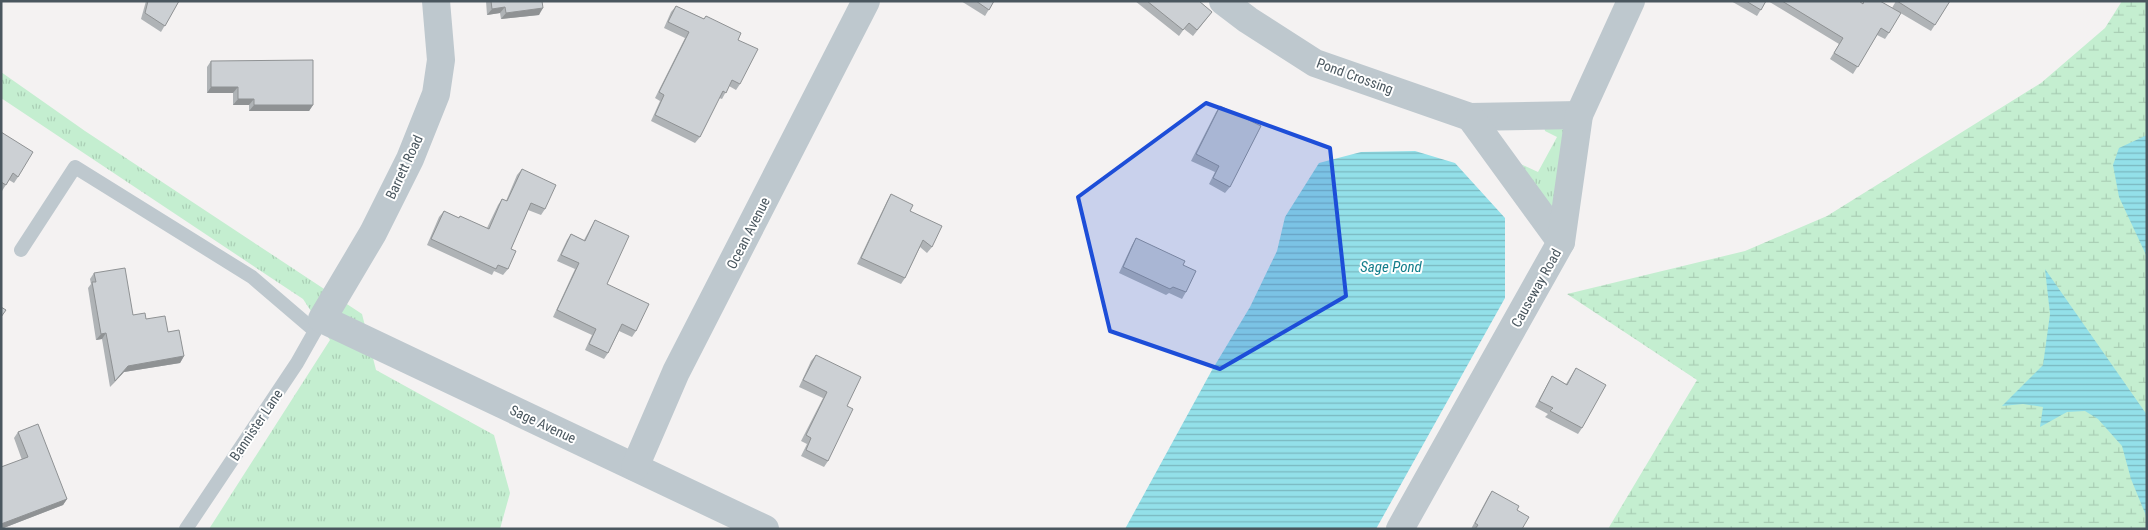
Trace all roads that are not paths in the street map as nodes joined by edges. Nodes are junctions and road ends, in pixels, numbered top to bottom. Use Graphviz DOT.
graph roads {
  1 [pos="436,1"];
  2 [pos="866,1"];
  3 [pos="1223,1"];
  4 [pos="1631,1"];
  5 [pos="1579,115"];
  6 [pos="1470,116"];
  7 [pos="1562,242"];
  8 [pos="21,250"];
  9 [pos="318,325"];
  10 [pos="635,467"];
  11 [pos="186,529"];
  12 [pos="765,529"];
  13 [pos="1400,529"];
  1 -- 9 [label="street, Barrett Road"];
  2 -- 10 [label="street, Ocean Avenue"];
  3 -- 6 [label="street, Pond Crossing"];
  4 -- 5 [label="street, Causeway Road"];
  5 -- 6 [label="street, Pond Crossing"];
  5 -- 7 [label="street, Causeway Road"];
  6 -- 7 [label="street"];
  7 -- 13 [label="street, Causeway Road"];
  8 -- 9 [label="lane"];
  9 -- 10 [label="street, Sage Avenue"];
  9 -- 11 [label="lane, Bannister Lane"];
  10 -- 12 [label="street, Sage Avenue"];
}
